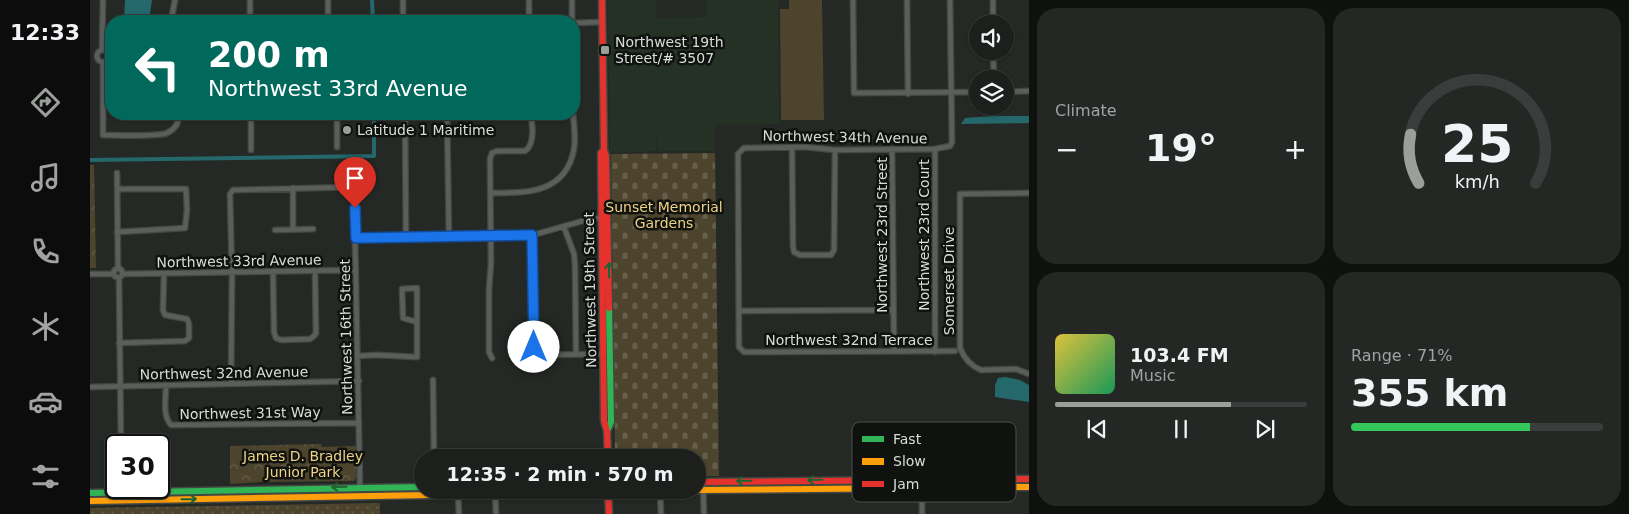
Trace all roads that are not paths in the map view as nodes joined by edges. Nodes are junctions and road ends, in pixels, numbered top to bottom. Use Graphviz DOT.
graph roads {
  1 [pos="103,0"];
  2 [pos="175,0"];
  3 [pos="250,0"];
  4 [pos="328,0"];
  5 [pos="403,0"];
  6 [pos="529,0"];
  7 [pos="572,0"];
  8 [pos="602,0"];
  9 [pos="853,0"];
  10 [pos="907,0"];
  11 [pos="950,0"];
  12 [pos="993,0"];
  13 [pos="173,15"];
  14 [pos="250,15"];
  15 [pos="328,15"];
  16 [pos="403,15"];
  17 [pos="529,15"];
  18 [pos="573,15"];
  19 [pos="993,15"];
  20 [pos="580,22"];
  21 [pos="602,22"];
  22 [pos="102,50"];
  23 [pos="105,51"];
  24 [pos="103,63"];
  25 [pos="1029,91"];
  26 [pos="969,92"];
  27 [pos="1014,92"];
  28 [pos="951,93"];
  29 [pos="908,94"];
  30 [pos="179,120"];
  31 [pos="251,120"];
  32 [pos="337,120"];
  33 [pos="405,120"];
  34 [pos="447,120"];
  35 [pos="530,120"];
  36 [pos="573,120"];
  37 [pos="337,147"];
  38 [pos="792,147"];
  39 [pos="892,149"];
  40 [pos="935,149"];
  41 [pos="252,150"];
  42 [pos="604,150"];
  43 [pos="834,150"];
  44 [pos="117,173"];
  45 [pos="293,188"];
  46 [pos="117,189"];
  47 [pos="490,193"];
  48 [pos="1029,193"];
  49 [pos="601,218"];
  50 [pos="564,227"];
  51 [pos="293,229"];
  52 [pos="313,229"];
  53 [pos="275,230"];
  54 [pos="117,232"];
  55 [pos="532,235"];
  56 [pos="491,236"];
  57 [pos="448,237"];
  58 [pos="356,238"];
  59 [pos="406,238"];
  60 [pos="118,269"];
  61 [pos="356,270"];
  62 [pos="315,271"];
  63 [pos="231,272"];
  64 [pos="273,272"];
  65 [pos="90,274"];
  66 [pos="114,274"];
  67 [pos="164,274"];
  68 [pos="121,276"];
  69 [pos="893,310"];
  70 [pos="739,311"];
  71 [pos="417,322"];
  72 [pos="120,343"];
  73 [pos="894,351"];
  74 [pos="955,351"];
  75 [pos="935,352"];
  76 [pos="576,354"];
  77 [pos="607,354"];
  78 [pos="358,356"];
  79 [pos="492,358"];
  80 [pos="1029,374"];
  81 [pos="433,380"];
  82 [pos="358,381"];
  83 [pos="231,384"];
  84 [pos="166,386"];
  85 [pos="90,387"];
  86 [pos="119,387"];
  87 [pos="359,423"];
  88 [pos="121,434"];
  89 [pos="434,449"];
  90 [pos="608,449"];
  91 [pos="1016,479"];
  92 [pos="1029,479"];
  93 [pos="852,481"];
  94 [pos="706,482"];
  95 [pos="360,487"];
  96 [pos="414,487"];
  97 [pos="1016,487"];
  98 [pos="1029,487"];
  99 [pos="170,489"];
  100 [pos="852,489"];
  101 [pos="706,490"];
  102 [pos="105,491"];
  103 [pos="90,492"];
  104 [pos="414,493"];
  105 [pos="351,495"];
  106 [pos="458,499"];
  107 [pos="495,499"];
  108 [pos="608,499"];
  109 [pos="660,499"];
  110 [pos="702,499"];
  111 [pos="122,500"];
  112 [pos="90,501"];
  113 [pos="459,514"];
  114 [pos="496,514"];
  115 [pos="609,514"];
  116 [pos="661,514"];
  117 [pos="704,514"];
  1 -- 22 [label="street"];
  2 -- 13 [label="street"];
  3 -- 14 [label="street"];
  4 -- 15 [label="street"];
  5 -- 16 [label="street"];
  6 -- 17 [label="street"];
  7 -- 18 [label="street"];
  8 -- 21 [label="main road, Northwest 19th Street"];
  9 -- 29 [label="street"];
  10 -- 29 [label="street"];
  11 -- 28 [label="street"];
  12 -- 19 [label="street"];
  20 -- 21 [label="street"];
  21 -- 42 [label="main road, Northwest 19th Street"];
  22 -- 23 [label="street"];
  22 -- 24 [label="street"];
  24 -- 30 [label="street"];
  25 -- 27 [label="street"];
  26 -- 28 [label="street"];
  28 -- 29 [label="street"];
  28 -- 40 [label="street, Northwest 34th Avenue"];
  31 -- 41 [label="street"];
  32 -- 37 [label="street"];
  33 -- 59 [label="street"];
  34 -- 57 [label="street"];
  35 -- 47 [label="street"];
  36 -- 47 [label="street"];
  38 -- 43 [label="street, Northwest 34th Avenue"];
  38 -- 43 [label="street"];
  38 -- 70 [label="street, Northwest 34th Avenue"];
  39 -- 40 [label="street, Northwest 34th Avenue"];
  39 -- 43 [label="street, Northwest 34th Avenue"];
  39 -- 69 [label="street, Northwest 23rd Street"];
  40 -- 75 [label="street, Northwest 23rd Court"];
  42 -- 49 [label="main road, Northwest 19th Street"];
  77 -- 42 [label="main road, Northwest 19th Street, one-way"];
  44 -- 46 [label="street"];
  45 -- 51 [label="street"];
  45 -- 58 [label="street, Northwest 16th Street"];
  45 -- 63 [label="street"];
  46 -- 54 [label="street"];
  46 -- 54 [label="street"];
  47 -- 56 [label="street"];
  48 -- 80 [label="street, Somerset Drive"];
  49 -- 50 [label="street"];
  49 -- 77 [label="main road, Northwest 19th Street"];
  50 -- 55 [label="street"];
  50 -- 76 [label="street"];
  51 -- 52 [label="street"];
  51 -- 53 [label="street"];
  54 -- 60 [label="street"];
  55 -- 56 [label="street"];
  55 -- 76 [label="street"];
  56 -- 57 [label="street"];
  56 -- 79 [label="street"];
  57 -- 59 [label="street"];
  58 -- 59 [label="street"];
  58 -- 61 [label="street, Northwest 16th Street"];
  60 -- 66 [label="street"];
  60 -- 68 [label="street"];
  61 -- 62 [label="street, Northwest 33rd Avenue"];
  61 -- 78 [label="street, Northwest 16th Street"];
  62 -- 64 [label="street, Northwest 33rd Avenue"];
  62 -- 64 [label="street"];
  63 -- 64 [label="street, Northwest 33rd Avenue"];
  63 -- 67 [label="street, Northwest 33rd Avenue"];
  63 -- 83 [label="street"];
  65 -- 66 [label="street"];
  66 -- 68 [label="street"];
  67 -- 68 [label="street, Northwest 33rd Avenue"];
  67 -- 72 [label="street"];
  68 -- 72 [label="street"];
  69 -- 70 [label="street"];
  69 -- 73 [label="street, Northwest 23rd Street"];
  70 -- 73 [label="street, Northwest 32nd Terrace"];
  71 -- 71 [label="street"];
  71 -- 78 [label="street"];
  72 -- 86 [label="street"];
  73 -- 75 [label="street, Northwest 32nd Terrace"];
  74 -- 75 [label="street, Northwest 32nd Terrace"];
  76 -- 77 [label="street"];
  77 -- 90 [label="main road, Northwest 19th Street"];
  78 -- 82 [label="street, Northwest 16th Street"];
  81 -- 89 [label="street"];
  82 -- 83 [label="street, Northwest 32nd Avenue"];
  82 -- 87 [label="street, Northwest 16th Street"];
  83 -- 84 [label="street, Northwest 32nd Avenue"];
  84 -- 86 [label="street, Northwest 32nd Avenue"];
  84 -- 87 [label="street, Northwest 31st Way"];
  85 -- 86 [label="street, Northwest 32nd Avenue"];
  86 -- 88 [label="street"];
  87 -- 95 [label="street, Northwest 16th Street"];
  91 -- 92 [label="main road"];
  93 -- 94 [label="main road, one-way"];
  95 -- 96 [label="main road"];
  95 -- 99 [label="main road, one-way"];
  95 -- 105 [label="main road"];
  97 -- 98 [label="main road"];
  100 -- 101 [label="main road"];
  102 -- 103 [label="main road"];
  104 -- 105 [label="main road"];
  111 -- 105 [label="main road, one-way"];
  106 -- 113 [label="street"];
  107 -- 114 [label="street"];
  108 -- 115 [label="main road"];
  109 -- 116 [label="street"];
  110 -- 117 [label="street"];
  111 -- 112 [label="main road"];
}
